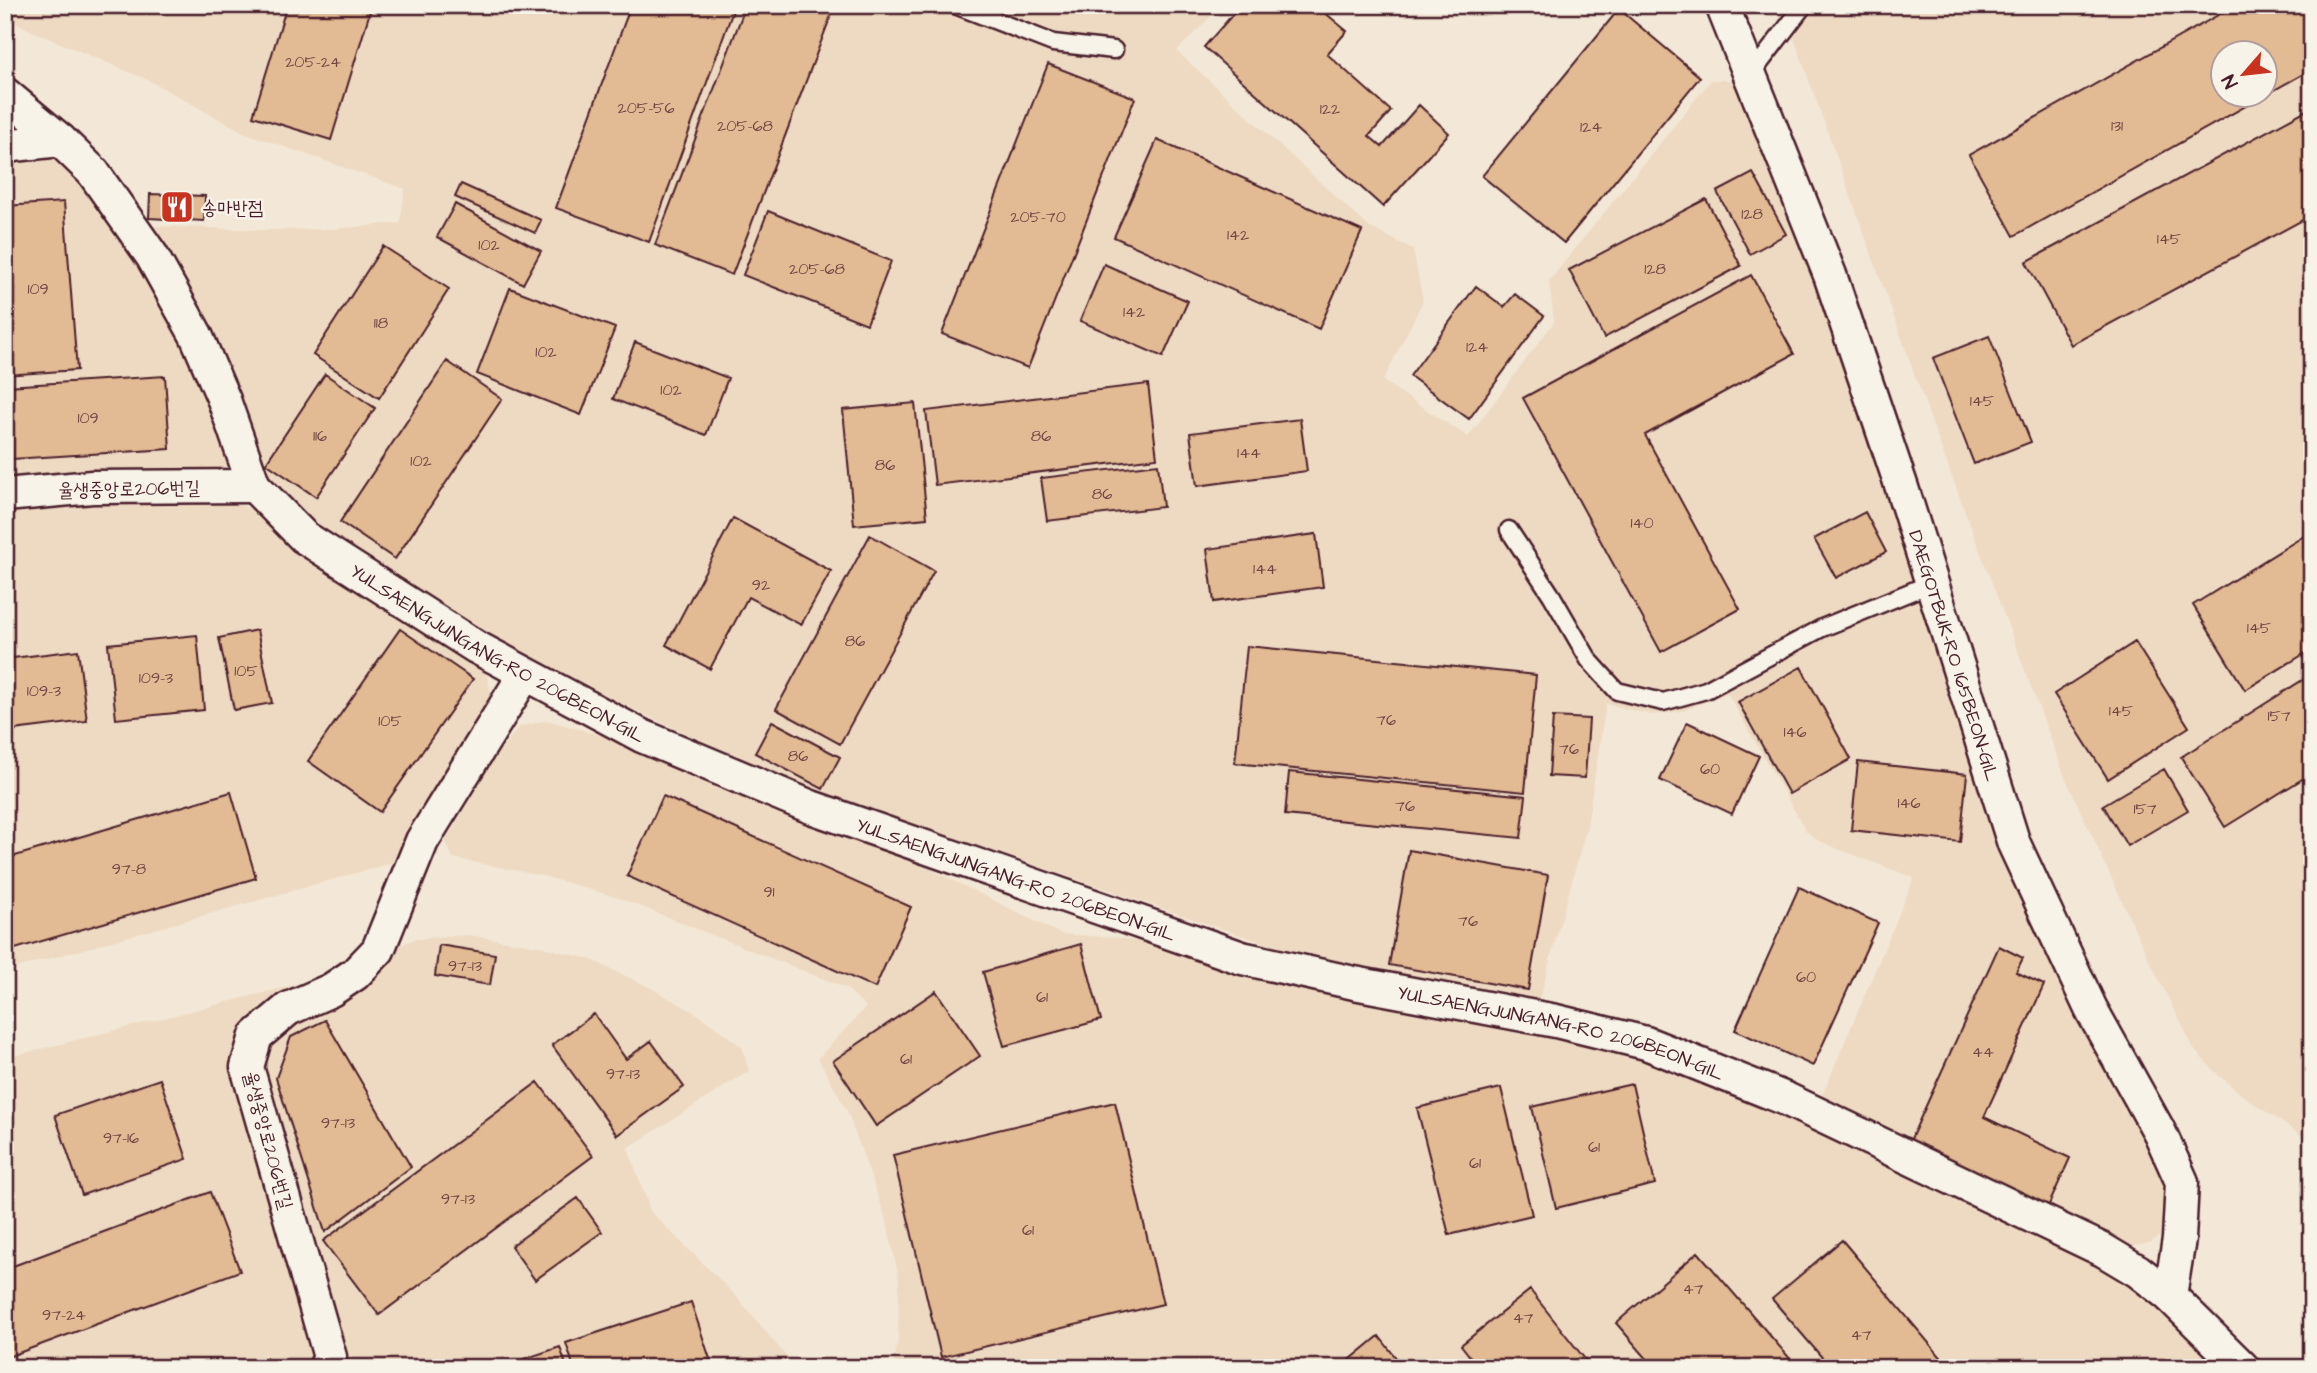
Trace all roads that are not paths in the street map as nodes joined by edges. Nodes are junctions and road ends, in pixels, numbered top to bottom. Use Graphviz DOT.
graph roads {
  1 [pos="955,5"];
  2 [pos="1722,5"];
  3 [pos="1804,5"];
  4 [pos="1114,50"];
  5 [pos="1750,76"];
  6 [pos="5,94"];
  7 [pos="60,140"];
  8 [pos="5,146"];
  9 [pos="254,486"];
  10 [pos="5,495"];
  11 [pos="1508,530"];
  12 [pos="1932,583"];
  13 [pos="525,674"];
  14 [pos="2170,1296"];
  15 [pos="325,1368"];
  16 [pos="2243,1368"];
  1 -- 4 [label="lane"];
  2 -- 5 [label="street, DAEGOTBUK-RO 165BEON-GIL"];
  3 -- 5 [label="lane"];
  5 -- 12 [label="street, DAEGOTBUK-RO 165BEON-GIL"];
  6 -- 7 [label="street, YULSAENGJUNGANG-RO 206BEON-GIL"];
  7 -- 8 [label="street"];
  7 -- 9 [label="street, YULSAENGJUNGANG-RO 206BEON-GIL"];
  9 -- 10 [label="street, 율생중앙로206번길"];
  9 -- 13 [label="street, YULSAENGJUNGANG-RO 206BEON-GIL"];
  11 -- 12 [label="lane"];
  12 -- 14 [label="street, DAEGOTBUK-RO 165BEON-GIL"];
  13 -- 14 [label="street, YULSAENGJUNGANG-RO 206BEON-GIL"];
  13 -- 15 [label="street, 율생중앙로206번길"];
  14 -- 16 [label="street, YULSAENGJUNGANG-RO 206BEON-GIL"];
}
